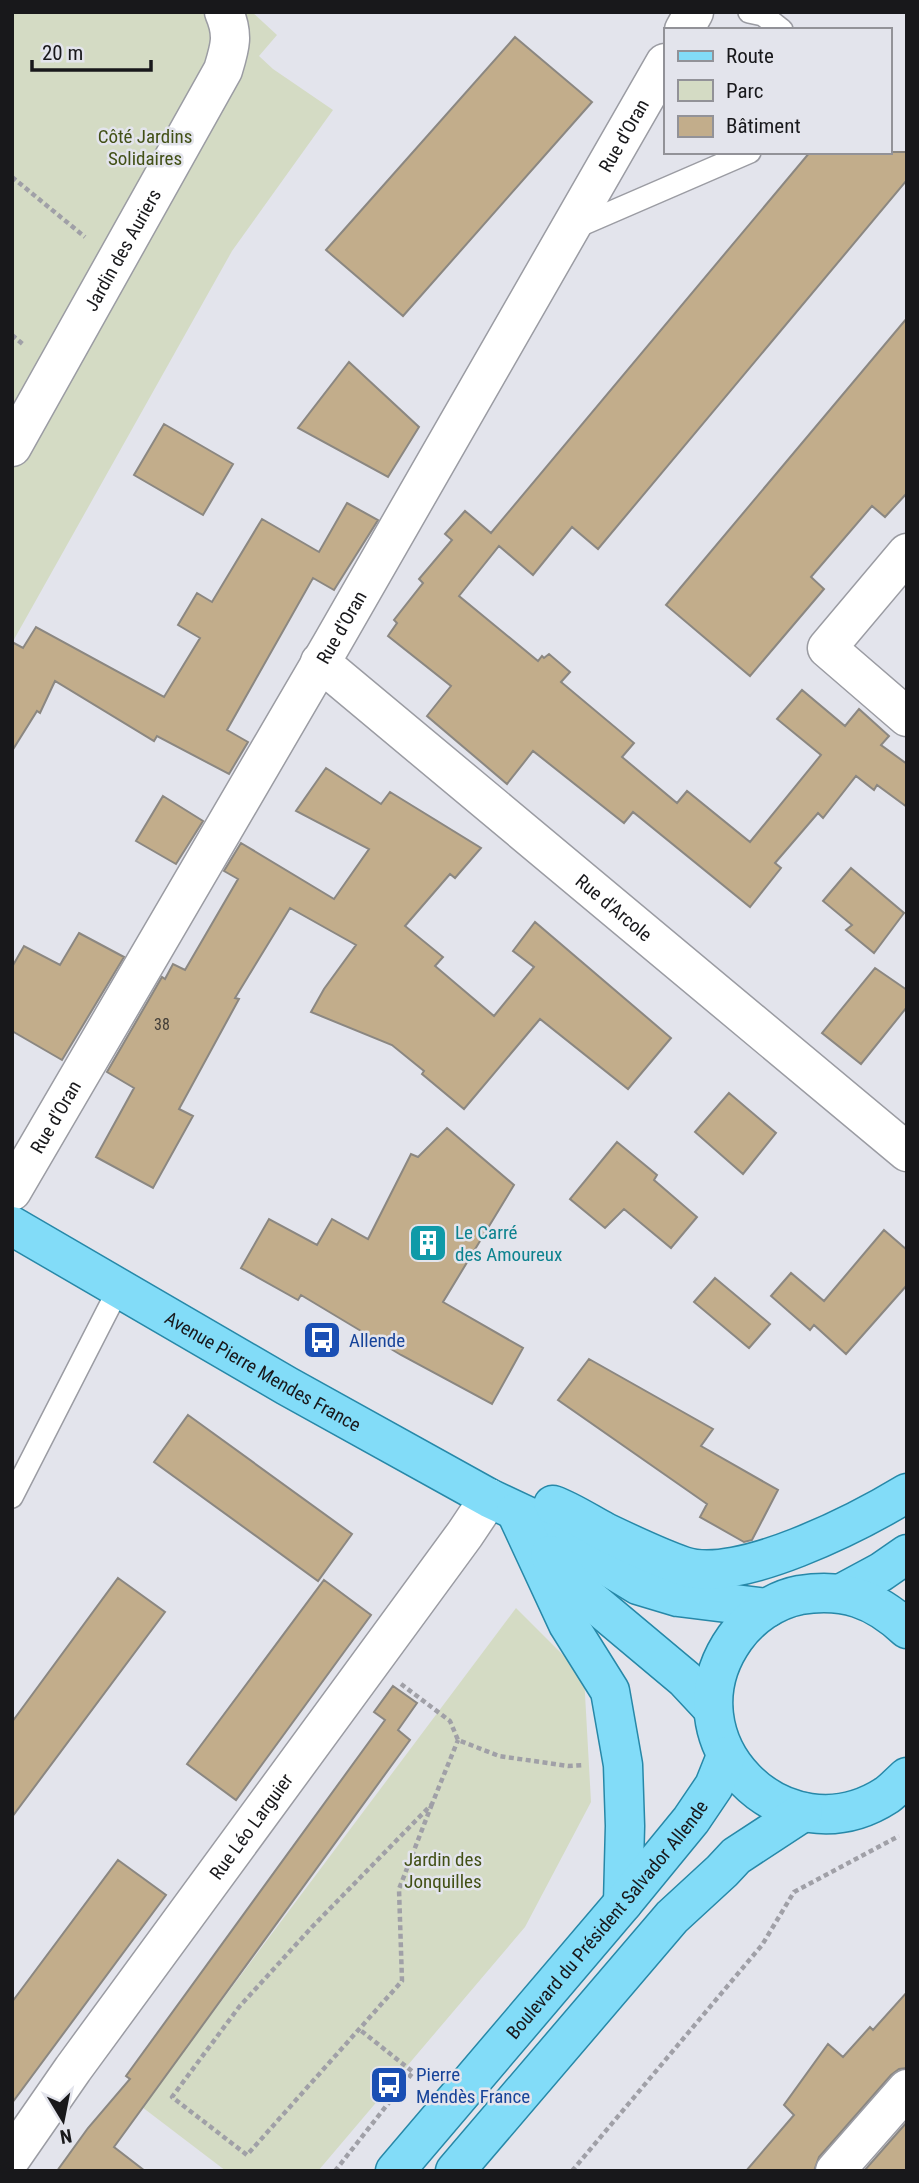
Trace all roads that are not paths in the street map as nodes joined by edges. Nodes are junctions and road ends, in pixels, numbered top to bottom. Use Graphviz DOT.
graph roads {
  1 [pos="225,12"];
  2 [pos="695,12"];
  3 [pos="749,12"];
  4 [pos="685,28"];
  5 [pos="779,28"];
  6 [pos="664,65"];
  7 [pos="745,154"];
  8 [pos="570,230"];
  9 [pos="12,447"];
  10 [pos="907,553"];
  11 [pos="320,662"];
  12 [pos="907,717"];
  13 [pos="907,1152"];
  14 [pos="12,1191"];
  15 [pos="12,1226"];
  16 [pos="119,1288"];
  17 [pos="907,1493"];
  18 [pos="12,1497"];
  19 [pos="503,1505"];
  20 [pos="907,1554"];
  21 [pos="842,1593"];
  22 [pos="767,1608"];
  23 [pos="907,1629"];
  24 [pos="713,1709"];
  25 [pos="726,1756"];
  26 [pos="907,1777"];
  27 [pos="803,1812"];
  28 [pos="623,1903"];
  29 [pos="907,2089"];
  30 [pos="12,2157"];
  31 [pos="395,2171"];
  32 [pos="455,2171"];
  33 [pos="835,2171"];
  1 -- 9 [label="street, Jardin des Auriers"];
  2 -- 4 [label="street"];
  3 -- 5 [label="lane"];
  6 -- 8 [label="street, Rue d'Oran"];
  7 -- 8 [label="lane"];
  8 -- 11 [label="street, Rue d'Oran"];
  10 -- 12 [label="street"];
  11 -- 13 [label="street, Rue d'Arcole"];
  11 -- 14 [label="street, Rue d'Oran"];
  15 -- 16 [label="main road, Avenue Pierre Mendes France"];
  16 -- 18 [label="lane"];
  16 -- 19 [label="main road, Avenue Pierre Mendes France"];
  17 -- 19 [label="main road"];
  19 -- 22 [label="main road, Avenue Pierre Mendes France"];
  19 -- 24 [label="main road, Avenue Pierre Mendes France"];
  19 -- 28 [label="main road"];
  19 -- 30 [label="street, Rue Léo Larguier"];
  20 -- 21 [label="main road"];
  21 -- 22 [label="main road"];
  21 -- 23 [label="main road"];
  22 -- 24 [label="main road"];
  24 -- 25 [label="main road"];
  25 -- 27 [label="main road"];
  25 -- 28 [label="main road, Boulevard du Président Salvador Allende"];
  26 -- 27 [label="main road"];
  27 -- 32 [label="main road"];
  28 -- 31 [label="main road, Boulevard du Président Salvador Allende"];
  29 -- 33 [label="street"];
}
